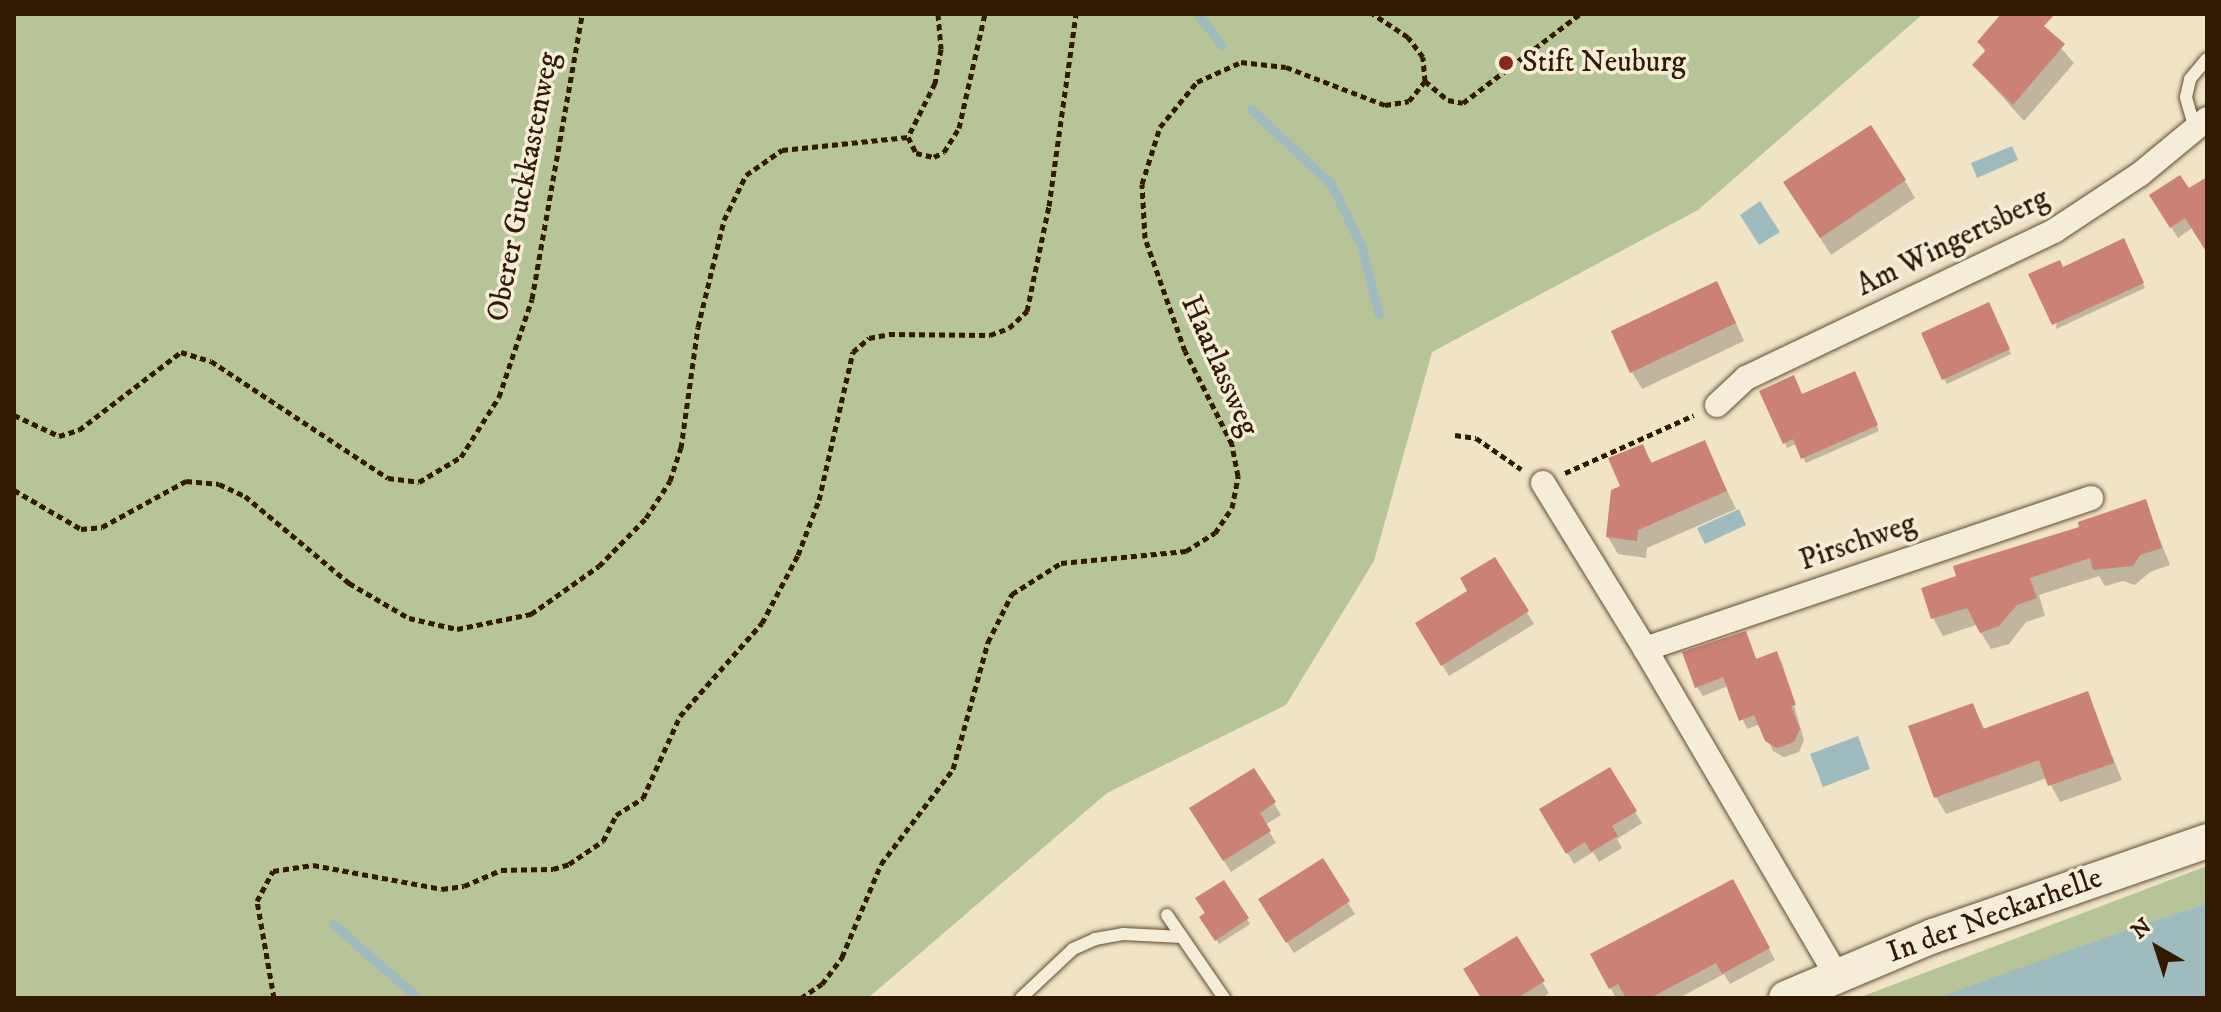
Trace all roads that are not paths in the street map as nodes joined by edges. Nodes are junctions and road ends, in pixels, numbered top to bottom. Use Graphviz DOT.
graph roads {
  1 [pos="2207,59"];
  2 [pos="2201,124"];
  3 [pos="1717,405"];
  4 [pos="1543,483"];
  5 [pos="2091,498"];
  6 [pos="1645,649"];
  7 [pos="2207,841"];
  8 [pos="1167,915"];
  9 [pos="1182,937"];
  10 [pos="1837,976"];
  11 [pos="1021,998"];
  12 [pos="1224,998"];
  13 [pos="1786,998"];
  1 -- 2 [label="lane"];
  2 -- 3 [label="street, Am Wingertsberg"];
  4 -- 6 [label="street"];
  5 -- 6 [label="street, Pirschweg"];
  6 -- 10 [label="street"];
  7 -- 10 [label="main road, In der Neckarhelle"];
  8 -- 9 [label="lane"];
  9 -- 11 [label="lane"];
  9 -- 12 [label="lane"];
  10 -- 13 [label="main road, In der Neckarhelle"];
}
